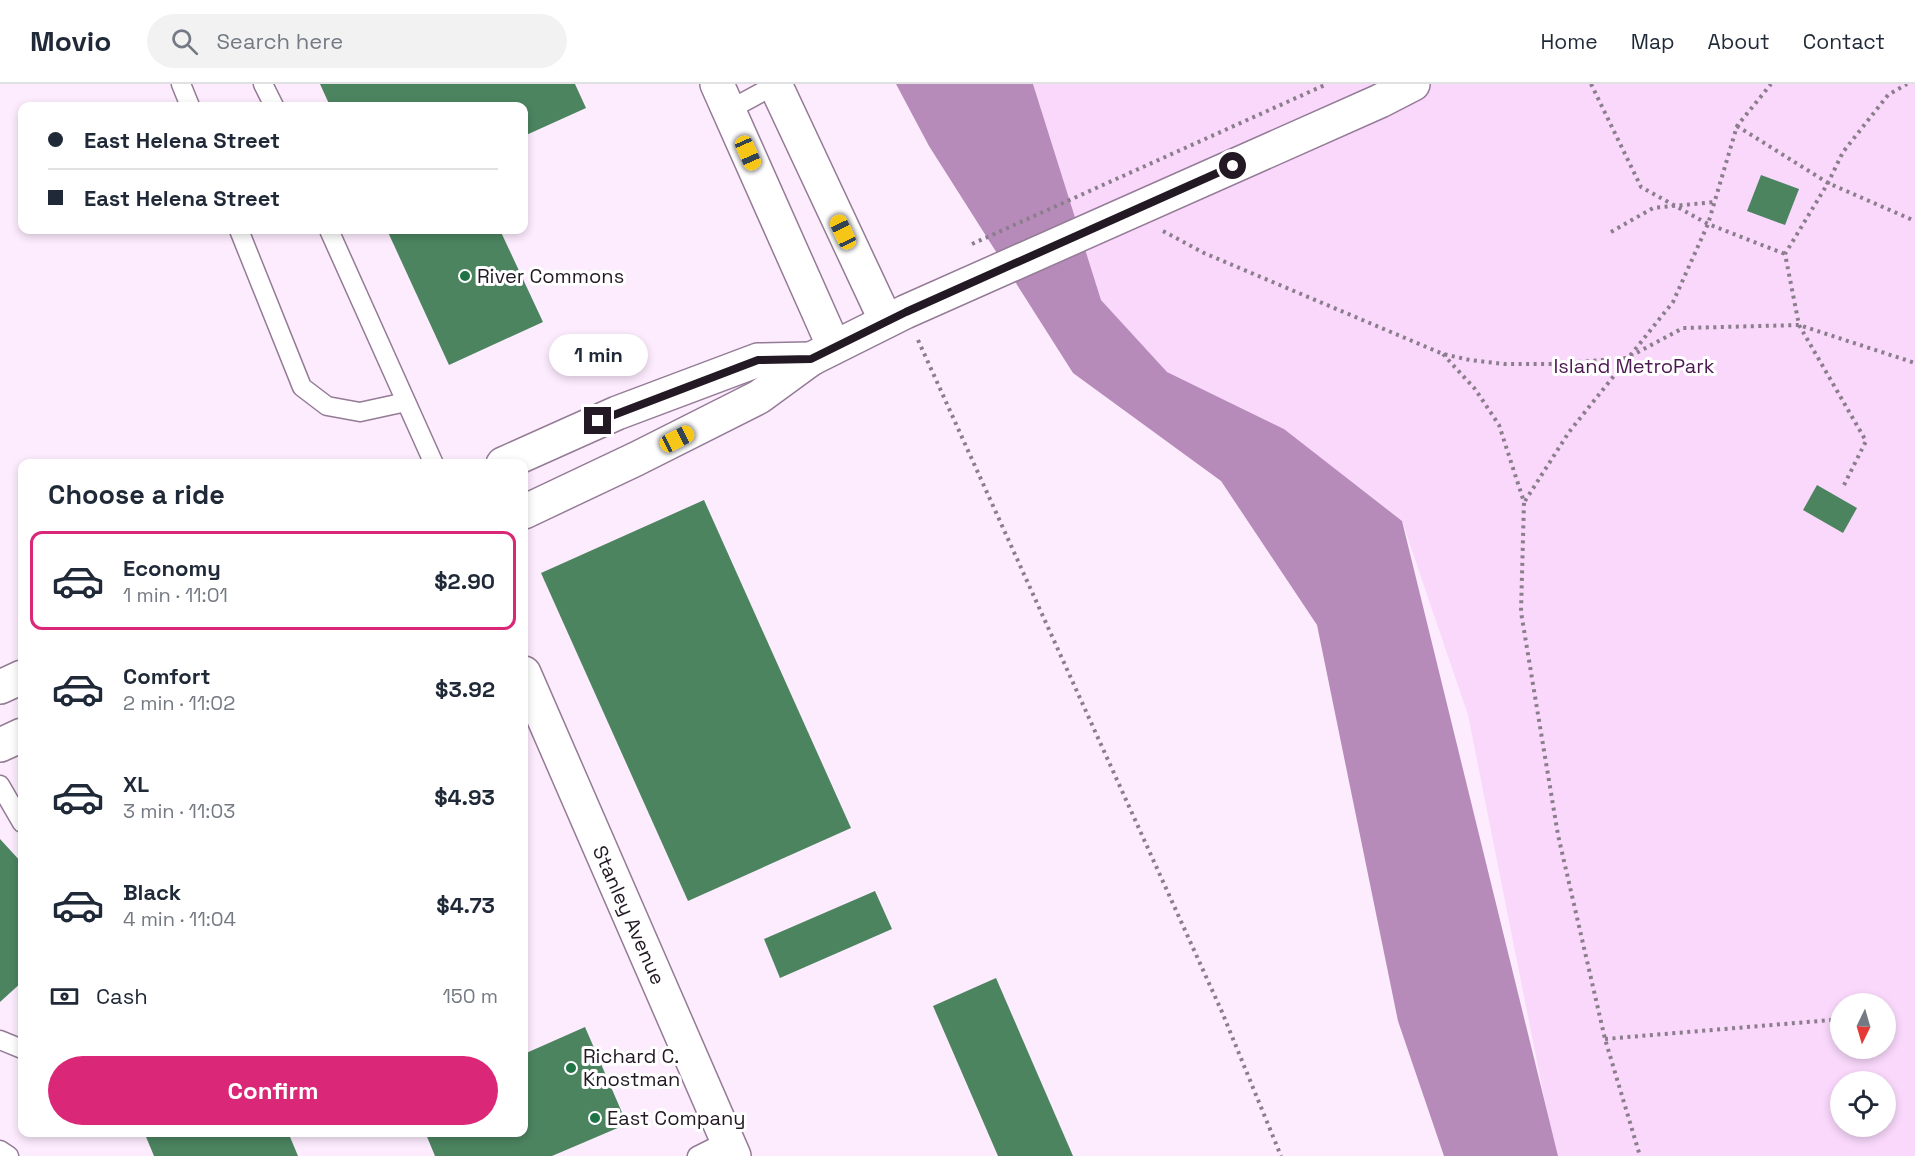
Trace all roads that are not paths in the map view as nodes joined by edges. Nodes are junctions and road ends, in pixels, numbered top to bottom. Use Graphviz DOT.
graph roads {
  1 [pos="181,84"];
  2 [pos="263,84"];
  3 [pos="1413,84"];
  4 [pos="775,85"];
  5 [pos="723,97"];
  6 [pos="188,102"];
  7 [pos="271,102"];
  8 [pos="241,234"];
  9 [pos="331,234"];
  10 [pos="905,313"];
  11 [pos="823,353"];
  12 [pos="406,402"];
  13 [pos="432,459"];
  14 [pos="514,459"];
  15 [pos="528,510"];
  16 [pos="18,679"];
  17 [pos="528,683"];
  18 [pos="0,687"];
  19 [pos="18,737"];
  20 [pos="0,745"];
  21 [pos="0,785"];
  22 [pos="18,816"];
  23 [pos="0,1040"];
  24 [pos="18,1047"];
  25 [pos="731,1149"];
  26 [pos="0,1150"];
  27 [pos="9,1156"];
  28 [pos="697,1156"];
  1 -- 6 [label="lane"];
  2 -- 7 [label="lane"];
  3 -- 10 [label="street"];
  4 -- 5 [label="lane"];
  4 -- 10 [label="street"];
  5 -- 11 [label="street"];
  8 -- 12 [label="lane"];
  9 -- 12 [label="lane"];
  10 -- 11 [label="street"];
  11 -- 14 [label="street"];
  11 -- 15 [label="street"];
  12 -- 13 [label="lane"];
  16 -- 18 [label="street"];
  17 -- 25 [label="street, Stanley Avenue"];
  19 -- 20 [label="street"];
  21 -- 22 [label="lane"];
  23 -- 24 [label="lane"];
  25 -- 28 [label="lane"];
  26 -- 27 [label="lane"];
}
